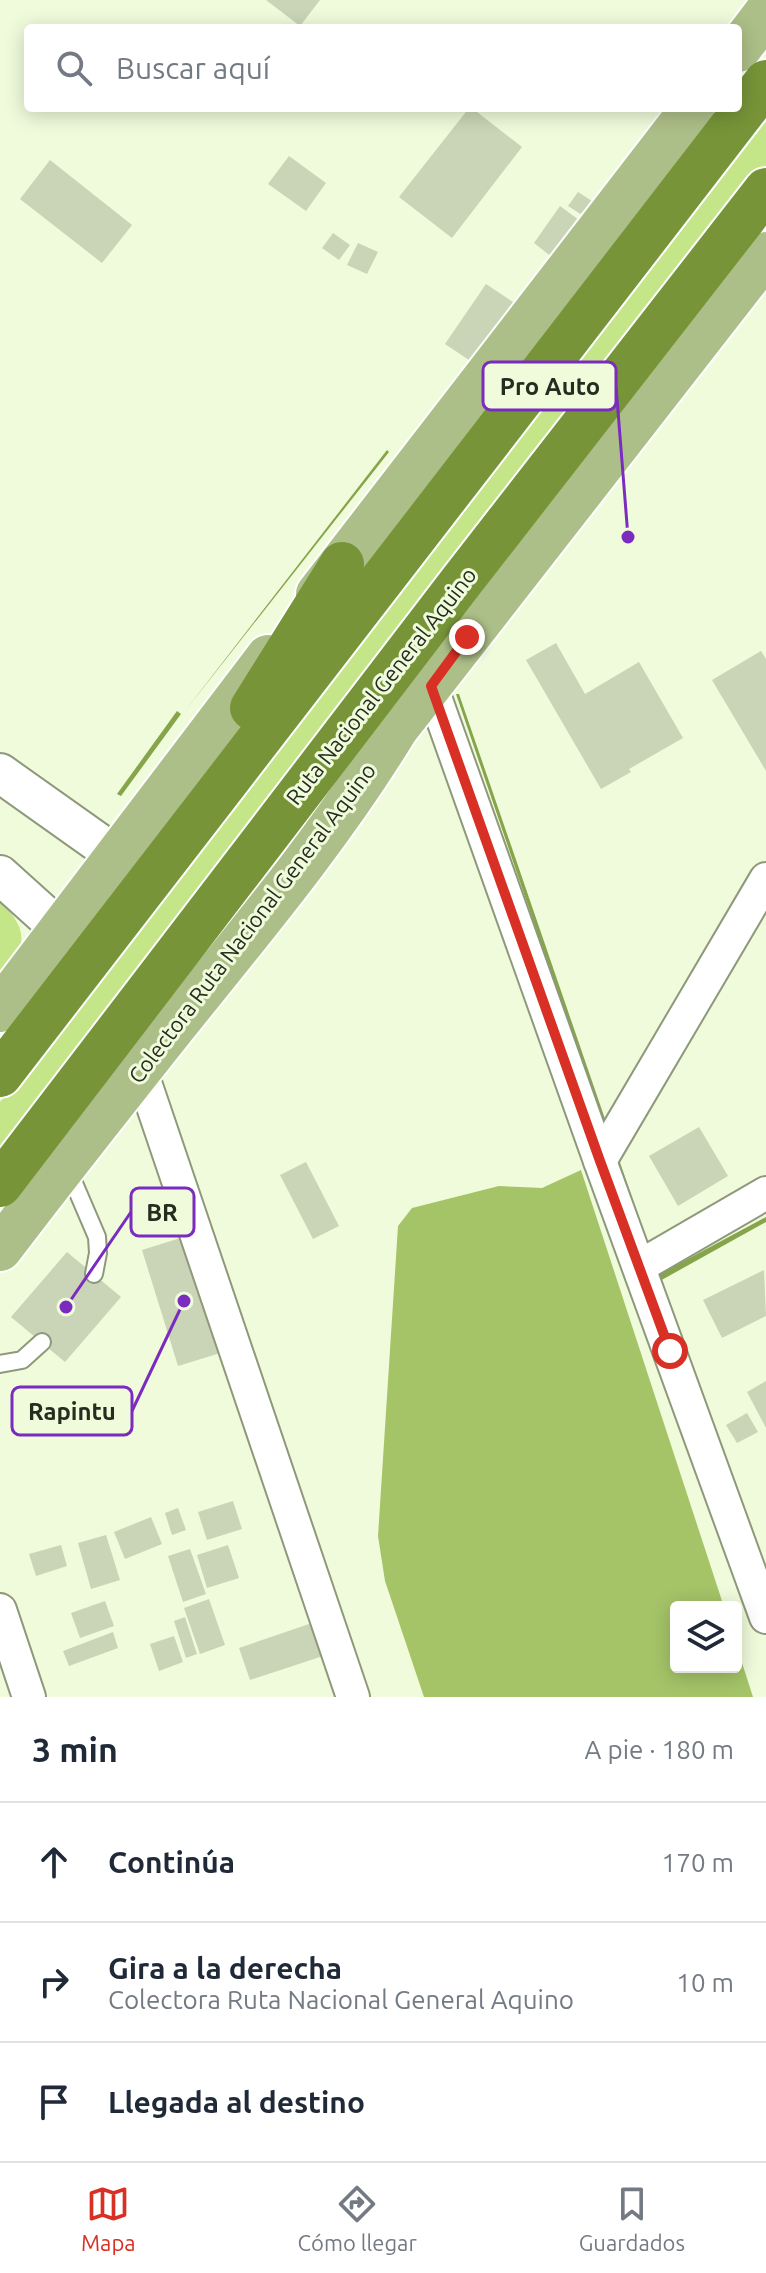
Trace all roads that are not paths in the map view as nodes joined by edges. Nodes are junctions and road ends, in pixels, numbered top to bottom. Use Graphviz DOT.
graph roads {
  1 [pos="766,13"];
  2 [pos="742,45"];
  3 [pos="766,82"];
  4 [pos="690,112"];
  5 [pos="766,190"];
  6 [pos="766,254"];
  7 [pos="342,564"];
  8 [pos="431,686"];
  9 [pos="396,729"];
  10 [pos="0,773"];
  11 [pos="117,856"];
  12 [pos="0,875"];
  13 [pos="766,879"];
  14 [pos="61,930"];
  15 [pos="112,931"];
  16 [pos="159,978"];
  17 [pos="0,1010"];
  18 [pos="141,1071"];
  19 [pos="0,1075"];
  20 [pos="600,1161"];
  21 [pos="65,1163"];
  22 [pos="0,1185"];
  23 [pos="766,1193"];
  24 [pos="0,1249"];
  25 [pos="640,1266"];
  26 [pos="94,1274"];
  27 [pos="42,1342"];
  28 [pos="0,1364"];
  29 [pos="0,1610"];
  30 [pos="766,1617"];
  31 [pos="29,1697"];
  32 [pos="353,1697"];
  1 -- 2 [label="main road"];
  3 -- 15 [label="highway"];
  4 -- 7 [label="main road"];
  5 -- 16 [label="highway, Ruta Nacional General Aquino"];
  6 -- 8 [label="main road, Colectora Ruta Nacional General Aquino"];
  7 -- 11 [label="main road"];
  7 -- 15 [label="highway"];
  8 -- 9 [label="main road, Colectora Ruta Nacional General Aquino"];
  8 -- 20 [label="street"];
  9 -- 16 [label="main road"];
  9 -- 18 [label="main road, Colectora Ruta Nacional General Aquino"];
  10 -- 11 [label="street"];
  11 -- 14 [label="main road"];
  12 -- 14 [label="street"];
  13 -- 20 [label="street"];
  14 -- 17 [label="main road"];
  15 -- 19 [label="highway"];
  16 -- 22 [label="highway, Ruta Nacional General Aquino"];
  18 -- 21 [label="main road, Colectora Ruta Nacional General Aquino"];
  18 -- 32 [label="street"];
  20 -- 25 [label="street"];
  21 -- 24 [label="main road, Colectora Ruta Nacional General Aquino"];
  21 -- 26 [label="lane"];
  23 -- 25 [label="street"];
  25 -- 30 [label="street"];
  27 -- 28 [label="lane"];
  29 -- 31 [label="street"];
}
